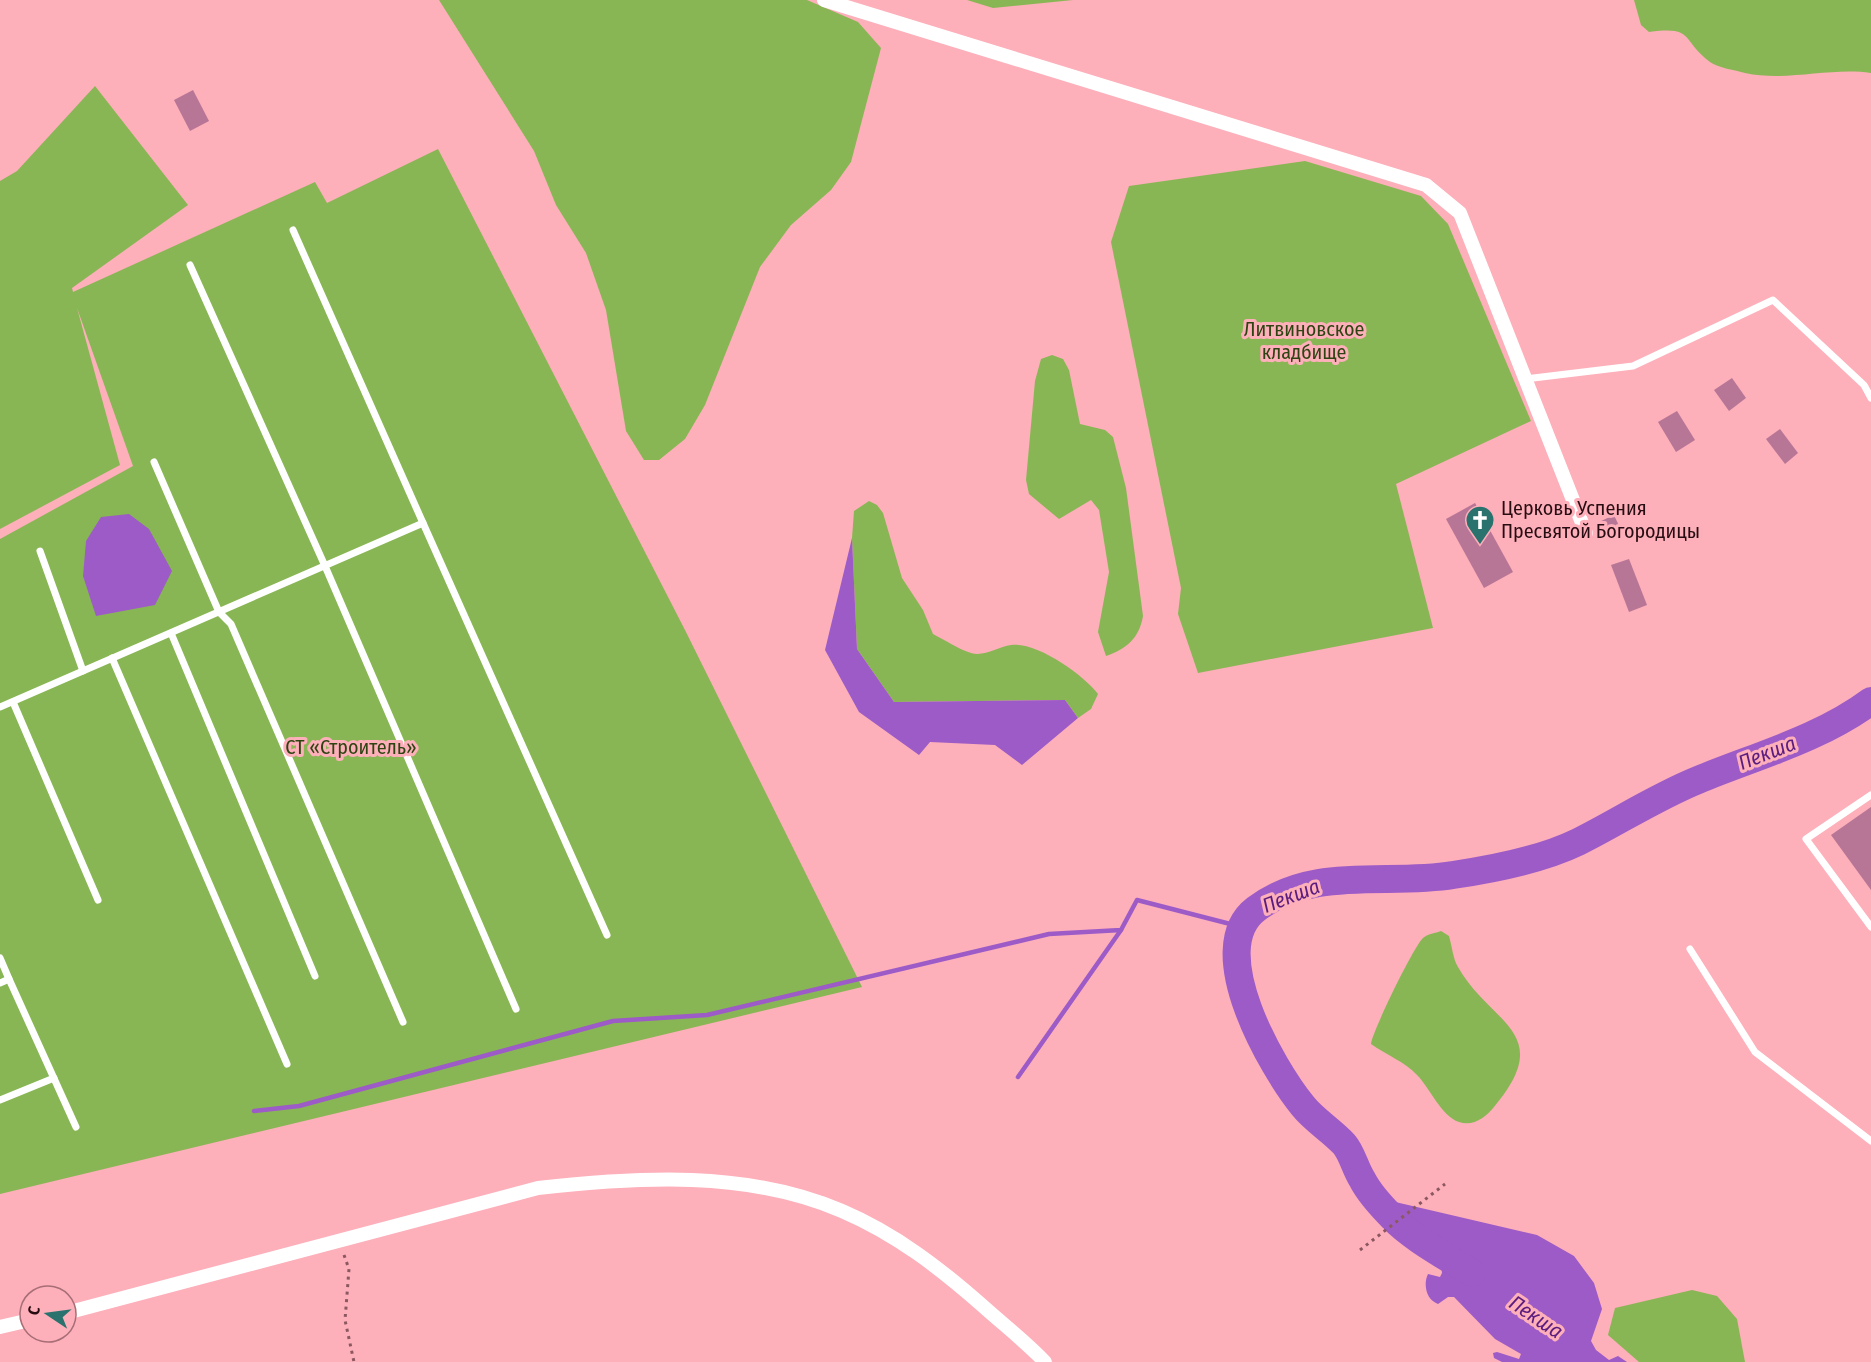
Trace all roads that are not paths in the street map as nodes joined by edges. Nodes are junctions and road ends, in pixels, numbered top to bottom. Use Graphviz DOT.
graph roads {
  1 [pos="824,0"];
  2 [pos="293,230"];
  3 [pos="190,265"];
  4 [pos="1525,379"];
  5 [pos="1871,398"];
  6 [pos="154,462"];
  7 [pos="423,523"];
  8 [pos="1586,533"];
  9 [pos="40,552"];
  10 [pos="325,566"];
  11 [pos="219,612"];
  12 [pos="171,633"];
  13 [pos="112,658"];
  14 [pos="83,671"];
  15 [pos="13,702"];
  16 [pos="0,707"];
  17 [pos="1871,795"];
  18 [pos="98,900"];
  19 [pos="1871,927"];
  20 [pos="607,935"];
  21 [pos="1690,949"];
  22 [pos="0,958"];
  23 [pos="315,976"];
  24 [pos="9,979"];
  25 [pos="0,983"];
  26 [pos="516,1009"];
  27 [pos="402,1022"];
  28 [pos="287,1064"];
  29 [pos="54,1078"];
  30 [pos="0,1100"];
  31 [pos="76,1127"];
  32 [pos="1871,1141"];
  33 [pos="78,1310"];
  34 [pos="18,1323"];
  35 [pos="0,1327"];
  36 [pos="1045,1362"];
  1 -- 4 [label="street"];
  2 -- 7 [label="lane"];
  3 -- 10 [label="lane"];
  4 -- 5 [label="lane"];
  4 -- 8 [label="street"];
  6 -- 11 [label="lane"];
  7 -- 10 [label="lane"];
  7 -- 20 [label="lane"];
  9 -- 14 [label="lane"];
  10 -- 11 [label="lane"];
  10 -- 26 [label="lane"];
  11 -- 12 [label="lane"];
  11 -- 27 [label="lane"];
  12 -- 13 [label="lane"];
  12 -- 23 [label="lane"];
  13 -- 14 [label="lane"];
  13 -- 28 [label="lane"];
  14 -- 15 [label="lane"];
  15 -- 16 [label="lane"];
  15 -- 18 [label="lane"];
  17 -- 19 [label="lane"];
  21 -- 32 [label="lane"];
  22 -- 24 [label="lane"];
  24 -- 25 [label="lane"];
  24 -- 29 [label="lane"];
  29 -- 30 [label="lane"];
  29 -- 31 [label="lane"];
  33 -- 36 [label="street"];
  34 -- 35 [label="street"];
}
